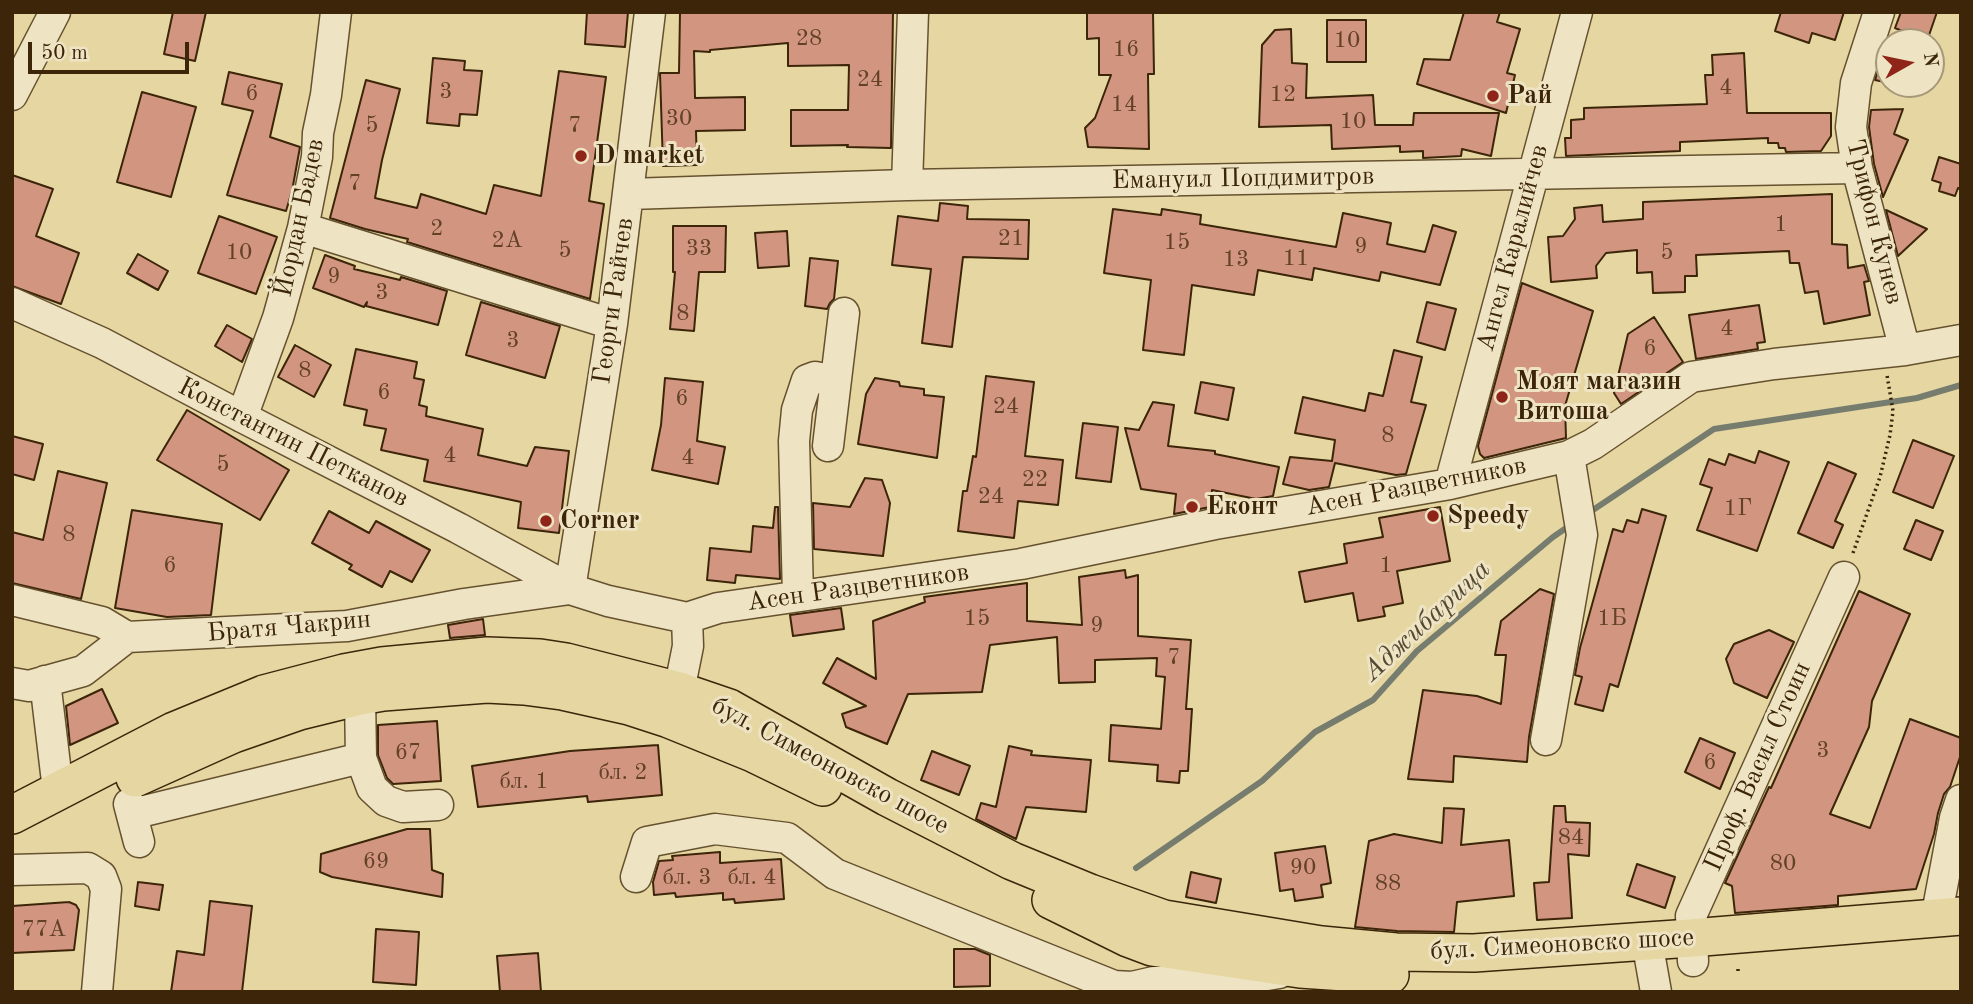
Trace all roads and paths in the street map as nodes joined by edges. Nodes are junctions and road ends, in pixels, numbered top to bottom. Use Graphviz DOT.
graph roads {
  1 [pos="55,12"];
  2 [pos="336,12"];
  3 [pos="650,12"];
  4 [pos="913,12"];
  5 [pos="1577,12"];
  6 [pos="1879,12"];
  7 [pos="12,95"];
  8 [pos="1857,168"];
  9 [pos="1533,174"];
  10 [pos="907,185"];
  11 [pos="628,194"];
  12 [pos="303,228"];
  13 [pos="12,303"];
  14 [pos="844,313"];
  15 [pos="611,324"];
  16 [pos="1961,340"];
  17 [pos="1905,350"];
  18 [pos="835,382"];
  19 [pos="1890,390"];
  20 [pos="242,417"];
  21 [pos="828,446"];
  22 [pos="1569,456"];
  23 [pos="1450,484"];
  24 [pos="1844,577"];
  25 [pos="570,589"];
  26 [pos="798,595"];
  27 [pos="12,600"];
  28 [pos="687,618"];
  29 [pos="127,637"];
  30 [pos="45,681"];
  31 [pos="13,684"];
  32 [pos="360,696"];
  33 [pos="674,705"];
  34 [pos="1546,740"];
  35 [pos="361,758"];
  36 [pos="58,790"];
  37 [pos="1961,800"];
  38 [pos="438,805"];
  39 [pos="12,815"];
  40 [pos="133,820"];
  41 [pos="12,840"];
  42 [pos="12,870"];
  43 [pos="636,877"];
  44 [pos="1953,924"];
  45 [pos="1156,949"];
  46 [pos="1692,950"];
  47 [pos="1651,966"];
  48 [pos="1300,970"];
  49 [pos="1226,987"];
  50 [pos="97,992"];
  1 -- 7 [label="street"];
  2 -- 12 [label="street, Йордан Бадев"];
  3 -- 11 [label="street, Георги Райчев"];
  4 -- 10 [label="street"];
  5 -- 9 [label="street, Ангел Каралийчев"];
  6 -- 8 [label="street, Трифон Кунев"];
  8 -- 9 [label="street, Емануил Попдимитров"];
  8 -- 17 [label="street, Трифон Кунев"];
  9 -- 10 [label="street, Емануил Попдимитров"];
  9 -- 23 [label="street, Ангел Каралийчев"];
  10 -- 11 [label="street, Емануил Попдимитров"];
  11 -- 15 [label="street, Георги Райчев"];
  12 -- 15 [label="street"];
  12 -- 20 [label="street, Йордан Бадев"];
  13 -- 20 [label="street, Константин Петканов"];
  14 -- 18 [label="street"];
  15 -- 25 [label="street, Георги Райчев"];
  16 -- 17 [label="street, Асен Разцветников"];
  17 -- 22 [label="street, Асен Разцветников"];
  18 -- 21 [label="street"];
  18 -- 26 [label="street"];
  19 -- 24 [label="path"];
  20 -- 25 [label="street, Константин Петканов"];
  22 -- 23 [label="street, Асен Разцветников"];
  22 -- 34 [label="street"];
  23 -- 26 [label="street, Асен Разцветников"];
  24 -- 46 [label="street, Проф. Васил Стоин"];
  25 -- 28 [label="street, Асен Разцветников"];
  25 -- 29 [label="street, Братя Чакрин"];
  26 -- 28 [label="street, Асен Разцветников"];
  27 -- 29 [label="street"];
  28 -- 33 [label="street"];
  29 -- 30 [label="street"];
  30 -- 31 [label="street"];
  30 -- 36 [label="street"];
  32 -- 33 [label="main road, бул. Симеоновско шосе"];
  32 -- 35 [label="street"];
  32 -- 41 [label="main road, бул. Симеоновско шосе"];
  33 -- 36 [label="main road, бул. Симеоновско шосе"];
  33 -- 45 [label="main road, бул. Симеоновско шосе"];
  35 -- 38 [label="street"];
  35 -- 40 [label="street"];
  36 -- 39 [label="main road, бул. Симеоновско шосе"];
  37 -- 44 [label="street"];
  42 -- 50 [label="street"];
  43 -- 45 [label="street"];
  44 -- 46 [label="main road, бул. Симеоновско шосе"];
  45 -- 47 [label="main road, бул. Симеоновско шосе"];
  45 -- 48 [label="main road, бул. Симеоновско шосе"];
  45 -- 49 [label="street, бул. Симеоновско шосе"];
  46 -- 47 [label="main road, бул. Симеоновско шосе"];
  47 -- 48 [label="main road, бул. Симеоновско шосе"];
  48 -- 49 [label="street, бул. Симеоновско шосе"];
}
